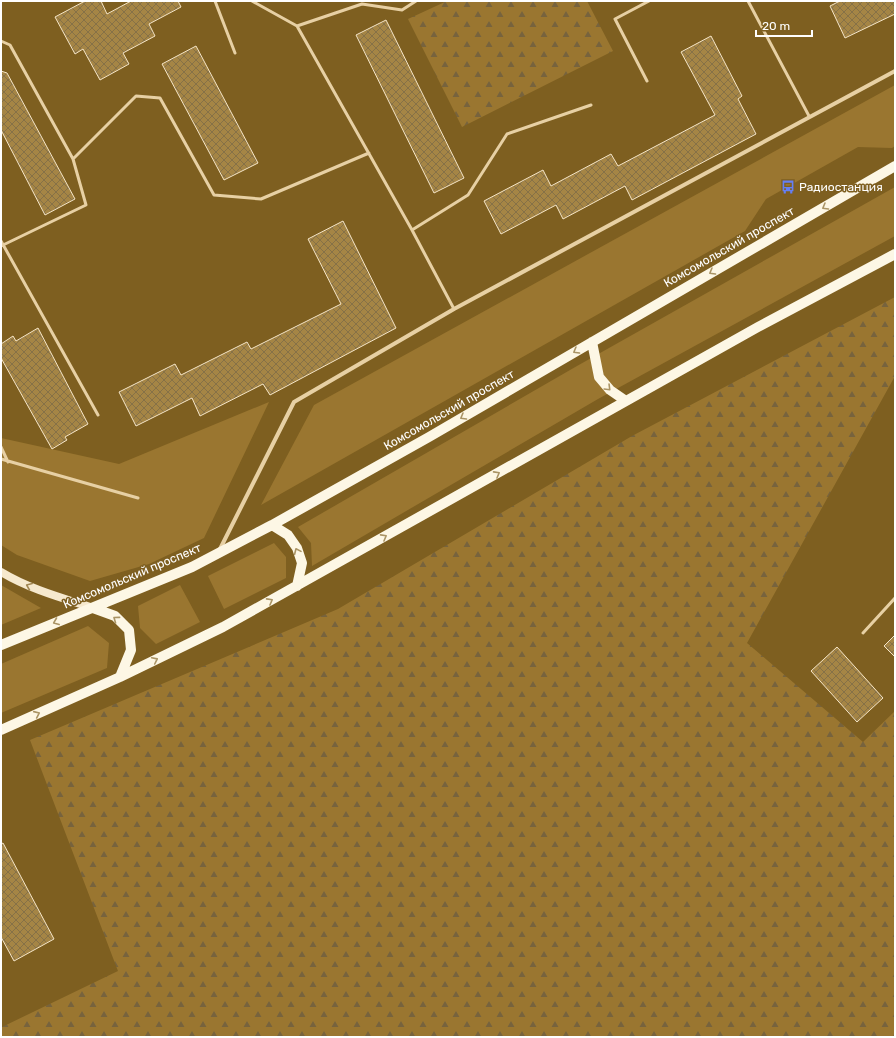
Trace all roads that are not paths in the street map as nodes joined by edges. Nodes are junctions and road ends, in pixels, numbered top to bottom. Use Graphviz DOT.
graph roads {
  1 [pos="215,1"];
  2 [pos="252,1"];
  3 [pos="416,1"];
  4 [pos="649,1"];
  5 [pos="753,1"];
  6 [pos="749,2"];
  7 [pos="297,26"];
  8 [pos="1,41"];
  9 [pos="235,52"];
  10 [pos="895,71"];
  11 [pos="647,81"];
  12 [pos="592,105"];
  13 [pos="808,116"];
  14 [pos="369,153"];
  15 [pos="73,159"];
  16 [pos="895,166"];
  17 [pos="412,230"];
  18 [pos="1,241"];
  19 [pos="2,246"];
  20 [pos="895,254"];
  21 [pos="454,309"];
  22 [pos="592,342"];
  23 [pos="626,401"];
  24 [pos="98,415"];
  25 [pos="1,447"];
  26 [pos="1,459"];
  27 [pos="8,462"];
  28 [pos="138,498"];
  29 [pos="272,525"];
  30 [pos="218,552"];
  31 [pos="1,572"];
  32 [pos="297,586"];
  33 [pos="895,598"];
  34 [pos="93,608"];
  35 [pos="863,633"];
  36 [pos="1,645"];
  37 [pos="120,677"];
  38 [pos="1,730"];
  1 -- 9 [label="lane"];
  2 -- 7 [label="lane"];
  3 -- 7 [label="lane"];
  4 -- 11 [label="lane"];
  5 -- 6 [label="lane"];
  6 -- 13 [label="lane"];
  7 -- 14 [label="lane"];
  8 -- 15 [label="lane"];
  10 -- 13 [label="street"];
  12 -- 17 [label="lane"];
  13 -- 21 [label="street"];
  14 -- 15 [label="lane"];
  14 -- 17 [label="lane"];
  15 -- 19 [label="lane"];
  16 -- 22 [label="main road, Комсомольский проспект, one-way"];
  17 -- 21 [label="lane"];
  18 -- 19 [label="lane"];
  19 -- 24 [label="lane"];
  20 -- 23 [label="main road"];
  21 -- 30 [label="street"];
  22 -- 23 [label="main road, one-way"];
  22 -- 29 [label="main road, Комсомольский проспект, one-way"];
  32 -- 23 [label="main road, one-way"];
  25 -- 27 [label="lane"];
  26 -- 27 [label="lane"];
  27 -- 28 [label="lane"];
  29 -- 30 [label="main road, Комсомольский проспект"];
  32 -- 29 [label="main road, one-way"];
  30 -- 34 [label="main road, Комсомольский проспект"];
  34 -- 31 [label="main road, one-way"];
  37 -- 32 [label="main road, one-way"];
  33 -- 35 [label="lane"];
  34 -- 36 [label="main road, Комсомольский проспект, one-way"];
  37 -- 34 [label="main road, one-way"];
  38 -- 37 [label="main road, one-way"];
}
